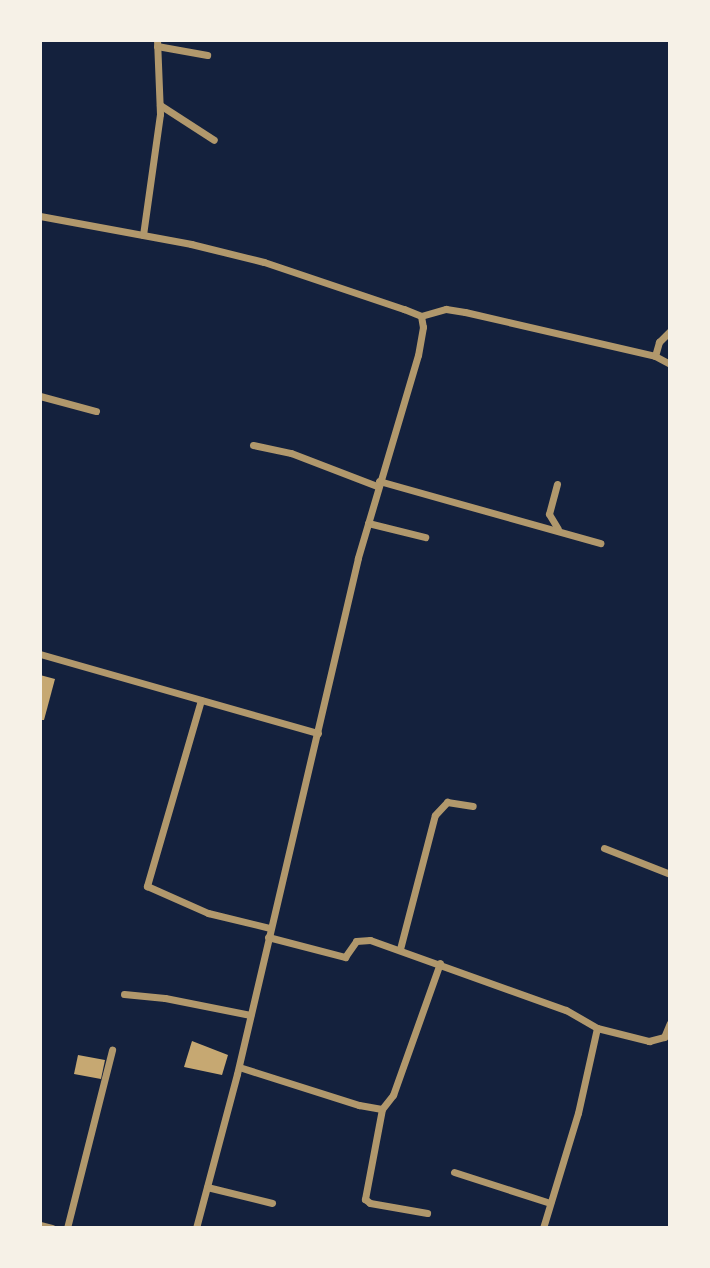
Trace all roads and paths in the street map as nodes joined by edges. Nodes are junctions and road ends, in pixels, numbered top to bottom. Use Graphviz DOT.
graph roads {
  1 [pos="157,43"];
  2 [pos="207,55"];
  3 [pos="160,106"];
  4 [pos="214,140"];
  5 [pos="40,216"];
  6 [pos="143,235"];
  7 [pos="421,316"];
  8 [pos="670,331"];
  9 [pos="655,356"];
  10 [pos="670,364"];
  11 [pos="40,396"];
  12 [pos="96,411"];
  13 [pos="253,445"];
  14 [pos="378,483"];
  15 [pos="557,484"];
  16 [pos="368,523"];
  17 [pos="559,529"];
  18 [pos="425,537"];
  19 [pos="600,543"];
  20 [pos="40,654"];
  21 [pos="201,700"];
  22 [pos="318,733"];
  23 [pos="473,806"];
  24 [pos="604,848"];
  25 [pos="670,874"];
  26 [pos="270,928"];
  27 [pos="268,937"];
  28 [pos="400,949"];
  29 [pos="440,963"];
  30 [pos="124,994"];
  31 [pos="250,1015"];
  32 [pos="670,1023"];
  33 [pos="597,1028"];
  34 [pos="113,1050"];
  35 [pos="239,1067"];
  36 [pos="382,1109"];
  37 [pos="454,1172"];
  38 [pos="207,1187"];
  39 [pos="272,1203"];
  40 [pos="550,1203"];
  41 [pos="427,1213"];
  42 [pos="40,1225"];
  43 [pos="52,1228"];
  44 [pos="67,1228"];
  45 [pos="196,1228"];
  46 [pos="543,1228"];
  1 -- 2 [label="street"];
  1 -- 3 [label="street"];
  3 -- 4 [label="street"];
  3 -- 6 [label="street"];
  5 -- 6 [label="street"];
  6 -- 7 [label="street"];
  7 -- 9 [label="street"];
  7 -- 14 [label="street"];
  8 -- 9 [label="street"];
  9 -- 10 [label="street"];
  11 -- 12 [label="street"];
  13 -- 14 [label="street"];
  14 -- 16 [label="street"];
  14 -- 17 [label="street"];
  15 -- 17 [label="street"];
  16 -- 18 [label="street"];
  16 -- 22 [label="street"];
  17 -- 19 [label="street"];
  20 -- 21 [label="street"];
  21 -- 22 [label="street"];
  21 -- 26 [label="street"];
  22 -- 26 [label="street"];
  23 -- 28 [label="street"];
  24 -- 25 [label="street"];
  26 -- 27 [label="street"];
  27 -- 28 [label="street"];
  27 -- 31 [label="street"];
  28 -- 29 [label="street"];
  29 -- 33 [label="street"];
  29 -- 36 [label="street"];
  30 -- 31 [label="street"];
  31 -- 35 [label="street"];
  32 -- 33 [label="street"];
  33 -- 40 [label="street"];
  34 -- 44 [label="street"];
  35 -- 36 [label="street"];
  35 -- 38 [label="street"];
  36 -- 41 [label="street"];
  37 -- 40 [label="street"];
  38 -- 39 [label="street"];
  38 -- 45 [label="street"];
  40 -- 46 [label="street"];
  42 -- 43 [label="street"];
}
